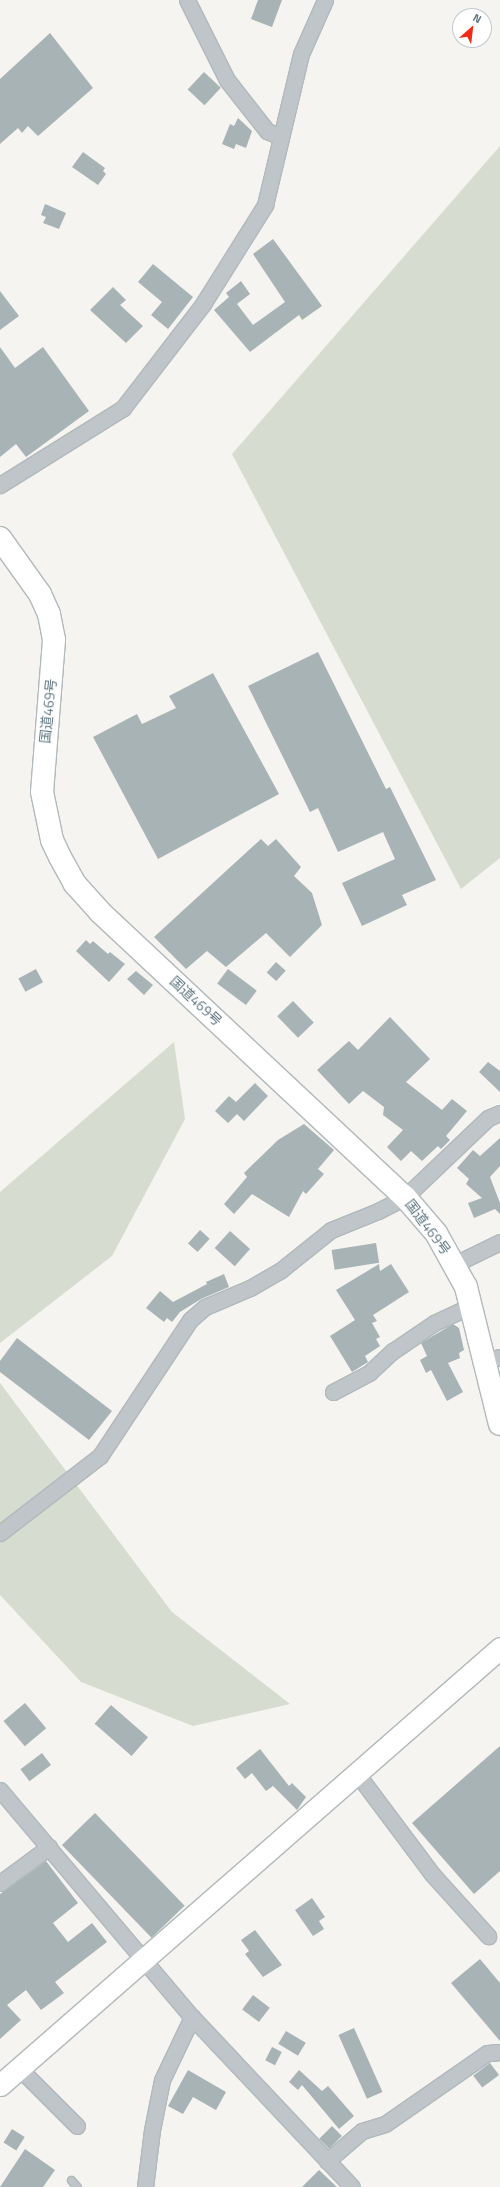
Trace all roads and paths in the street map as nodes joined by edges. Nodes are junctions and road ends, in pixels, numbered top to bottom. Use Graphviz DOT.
graph roads {
  1 [pos="187,0"];
  2 [pos="326,0"];
  3 [pos="281,137"];
  4 [pos="0,484"];
  5 [pos="0,538"];
  6 [pos="500,1112"];
  7 [pos="405,1197"];
  8 [pos="500,1242"];
  9 [pos="455,1264"];
  10 [pos="470,1306"];
  11 [pos="492,1359"];
  12 [pos="333,1392"];
  13 [pos="500,1424"];
  14 [pos="0,1533"];
  15 [pos="500,1648"];
  16 [pos="358,1775"];
  17 [pos="2,1795"];
  18 [pos="49,1847"];
  19 [pos="0,1882"];
  20 [pos="488,1936"];
  21 [pos="143,1958"];
  22 [pos="192,2017"];
  23 [pos="500,2052"];
  24 [pos="19,2068"];
  25 [pos="0,2085"];
  26 [pos="77,2126"];
  27 [pos="327,2161"];
  28 [pos="71,2180"];
  29 [pos="77,2187"];
  30 [pos="145,2187"];
  31 [pos="352,2187"];
  1 -- 3 [label="street"];
  2 -- 3 [label="street"];
  3 -- 4 [label="street"];
  5 -- 7 [label="highway, 国道469号"];
  6 -- 7 [label="street"];
  7 -- 9 [label="highway, 国道469号"];
  7 -- 14 [label="street"];
  8 -- 9 [label="street"];
  9 -- 10 [label="highway, 国道469号"];
  10 -- 11 [label="highway, 国道469号"];
  10 -- 12 [label="street"];
  11 -- 13 [label="highway, 国道469号"];
  15 -- 16 [label="street"];
  16 -- 20 [label="street"];
  16 -- 21 [label="street"];
  17 -- 18 [label="street"];
  18 -- 19 [label="street"];
  18 -- 21 [label="street"];
  21 -- 22 [label="street"];
  21 -- 24 [label="street"];
  22 -- 27 [label="street"];
  22 -- 30 [label="street"];
  23 -- 27 [label="street"];
  24 -- 25 [label="street"];
  24 -- 26 [label="street"];
  27 -- 31 [label="street"];
  28 -- 29 [label="lane"];
}
